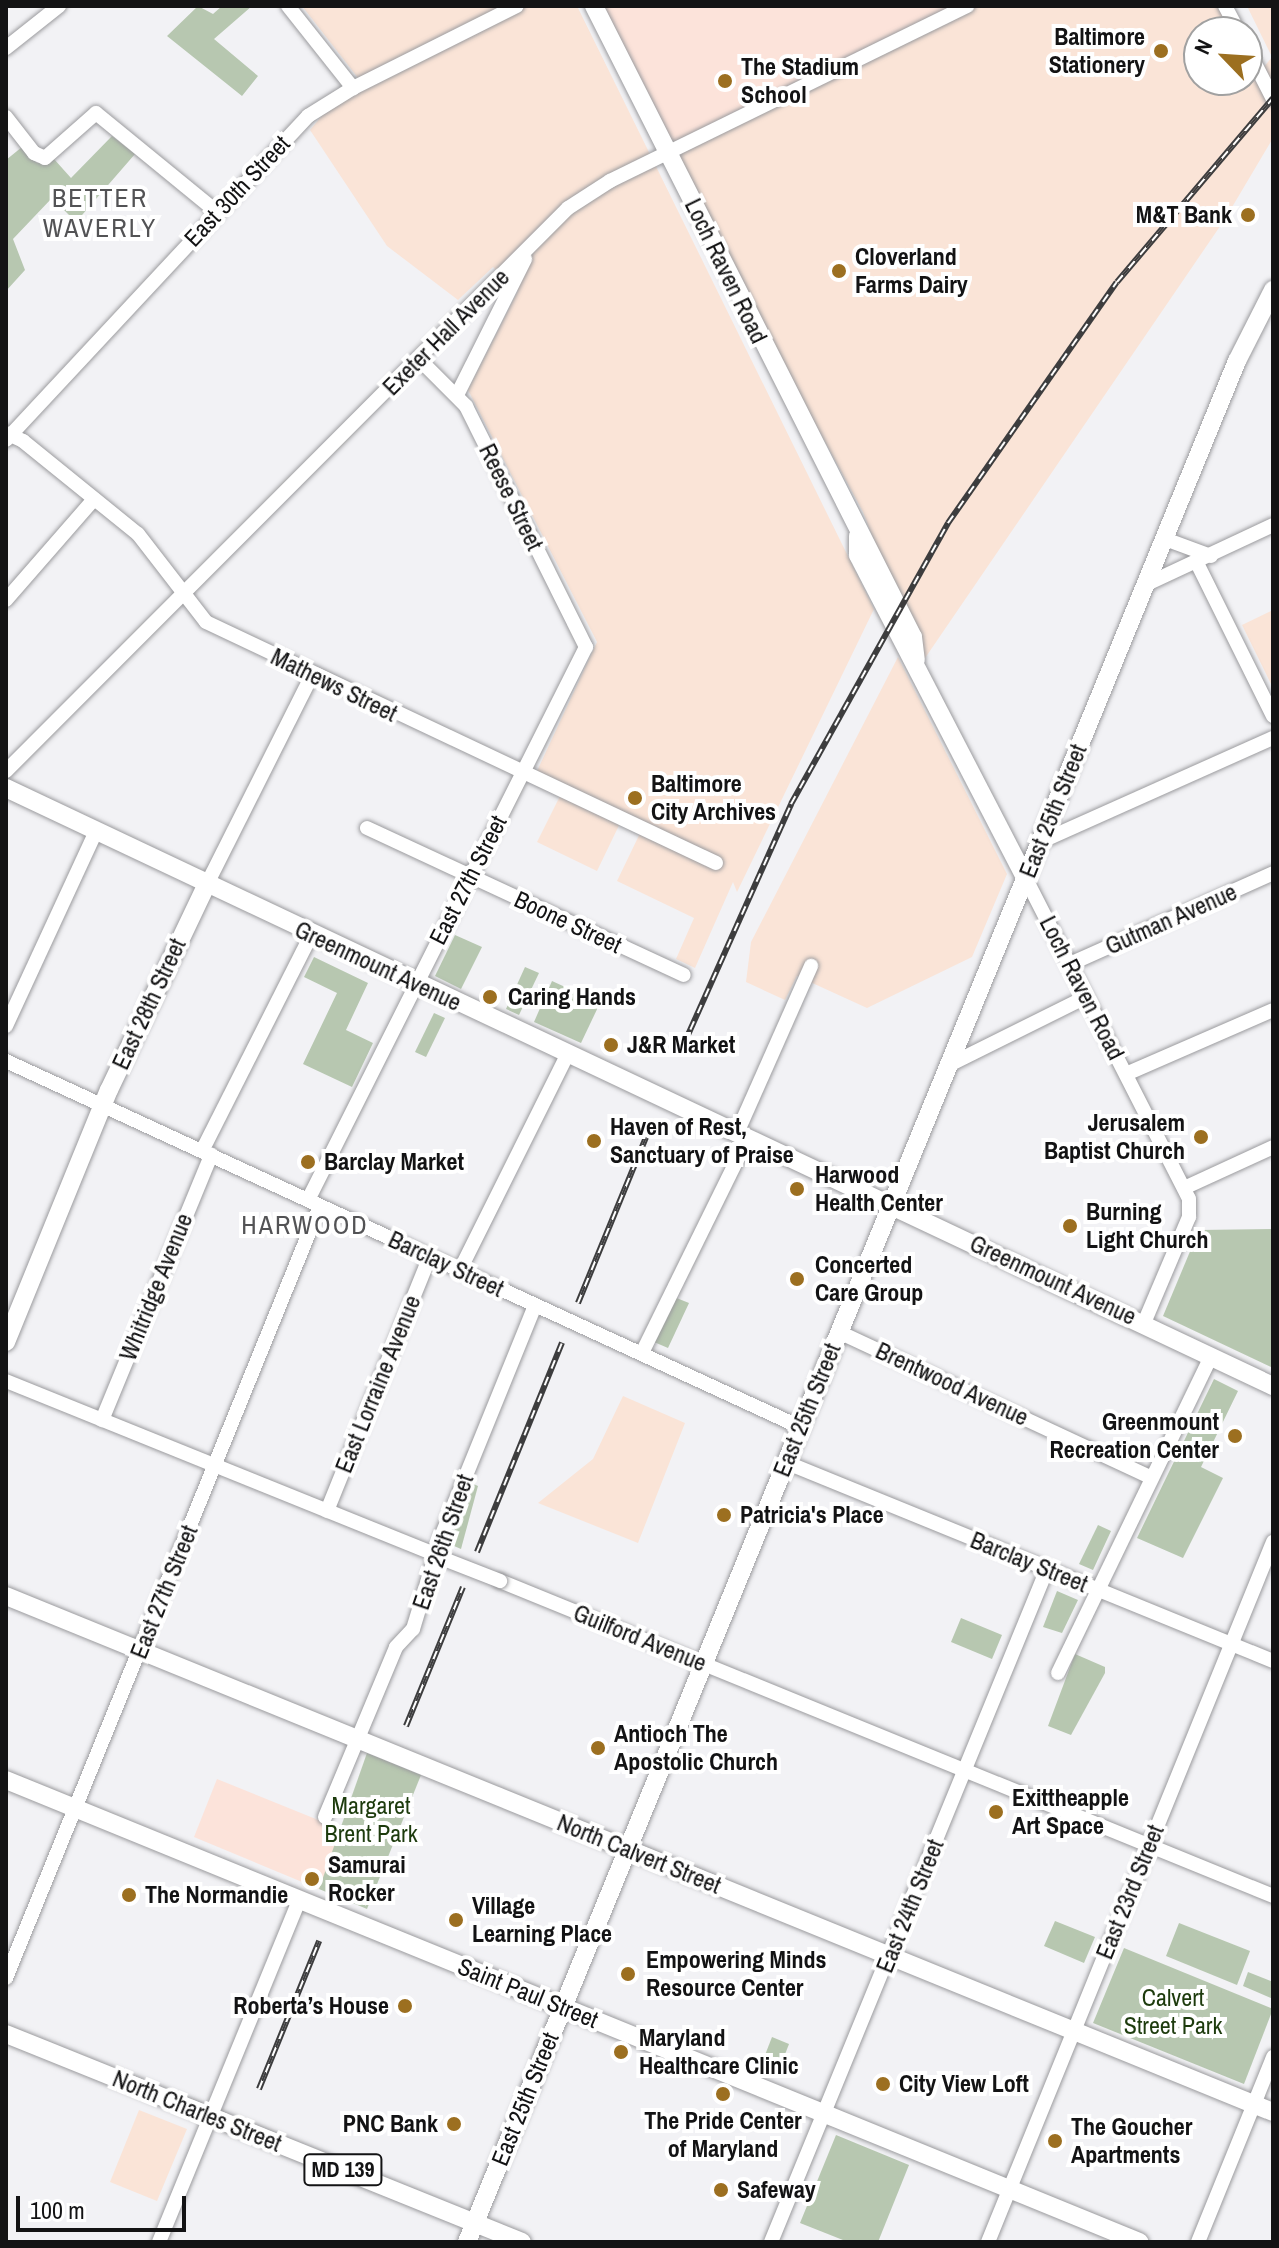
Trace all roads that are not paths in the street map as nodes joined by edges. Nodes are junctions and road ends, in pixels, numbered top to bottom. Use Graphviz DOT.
graph roads {
  1 [pos="59,6"];
  2 [pos="288,6"];
  3 [pos="517,6"];
  4 [pos="594,6"];
  5 [pos="967,6"];
  6 [pos="6,48"];
  7 [pos="1263,79"];
  8 [pos="353,88"];
  9 [pos="1273,99"];
  10 [pos="6,117"];
  11 [pos="668,154"];
  12 [pos="217,212"];
  13 [pos="530,248"];
  14 [pos="1273,290"];
  15 [pos="419,359"];
  16 [pos="457,395"];
  17 [pos="8,436"];
  18 [pos="94,499"];
  19 [pos="1273,525"];
  20 [pos="1165,539"];
  21 [pos="1211,556"];
  22 [pos="1197,563"];
  23 [pos="1147,584"];
  24 [pos="182,598"];
  25 [pos="6,600"];
  26 [pos="586,647"];
  27 [pos="312,675"];
  28 [pos="1273,716"];
  29 [pos="1273,738"];
  30 [pos="6,771"];
  31 [pos="522,774"];
  32 [pos="6,788"];
  33 [pos="367,828"];
  34 [pos="96,831"];
  35 [pos="1040,842"];
  36 [pos="716,863"];
  37 [pos="1273,873"];
  38 [pos="470,876"];
  39 [pos="1025,877"];
  40 [pos="207,884"];
  41 [pos="311,935"];
  42 [pos="1070,964"];
  43 [pos="811,966"];
  44 [pos="683,975"];
  45 [pos="416,985"];
  46 [pos="1086,997"];
  47 [pos="1273,1010"];
  48 [pos="6,1026"];
  49 [pos="567,1055"];
  50 [pos="6,1061"];
  51 [pos="947,1066"];
  52 [pos="1126,1074"];
  53 [pos="103,1106"];
  54 [pos="742,1136"];
  55 [pos="1273,1147"];
  56 [pos="207,1153"];
  57 [pos="1184,1188"];
  58 [pos="314,1203"];
  59 [pos="890,1205"];
  60 [pos="430,1256"];
  61 [pos="460,1270"];
  62 [pos="535,1305"];
  63 [pos="1144,1323"];
  64 [pos="839,1332"];
  65 [pos="6,1342"];
  66 [pos="642,1353"];
  67 [pos="1211,1356"];
  68 [pos="6,1381"];
  69 [pos="1273,1386"];
  70 [pos="102,1420"];
  71 [pos="800,1427"];
  72 [pos="785,1462"];
  73 [pos="215,1466"];
  74 [pos="1152,1478"];
  75 [pos="327,1511"];
  76 [pos="1273,1542"];
  77 [pos="442,1558"];
  78 [pos="1047,1569"];
  79 [pos="1098,1590"];
  80 [pos="6,1596"];
  81 [pos="1231,1644"];
  82 [pos="140,1651"];
  83 [pos="1273,1661"];
  84 [pos="703,1663"];
  85 [pos="1058,1673"];
  86 [pos="358,1740"];
  87 [pos="966,1770"];
  88 [pos="6,1780"];
  89 [pos="76,1809"];
  90 [pos="325,1817"];
  91 [pos="1149,1845"];
  92 [pos="627,1850"];
  93 [pos="1273,1896"];
  94 [pos="299,1900"];
  95 [pos="890,1956"];
  96 [pos="6,1978"];
  97 [pos="563,2008"];
  98 [pos="1074,2031"];
  99 [pos="6,2034"];
  100 [pos="1273,2057"];
  101 [pos="1254,2104"];
  102 [pos="1273,2112"];
  103 [pos="823,2114"];
  104 [pos="211,2117"];
  105 [pos="1009,2189"];
  106 [pos="475,2223"];
  107 [pos="159,2242"];
  108 [pos="467,2242"];
  109 [pos="522,2242"];
  110 [pos="771,2242"];
  111 [pos="988,2242"];
  112 [pos="1139,2242"];
  113 [pos="1198,2242"];
  1 -- 6 [label="street"];
  2 -- 8 [label="street"];
  3 -- 8 [label="street, East 30th Street"];
  4 -- 11 [label="main road, Loch Raven Road"];
  5 -- 11 [label="street, Exeter Hall Avenue"];
  7 -- 9 [label="street"];
  8 -- 12 [label="street, East 30th Street"];
  10 -- 12 [label="street"];
  11 -- 13 [label="street, Exeter Hall Avenue"];
  11 -- 39 [label="main road, Loch Raven Road"];
  12 -- 17 [label="street, East 30th Street"];
  13 -- 15 [label="street, Exeter Hall Avenue"];
  13 -- 16 [label="street"];
  14 -- 20 [label="main road, East 25th Street"];
  15 -- 16 [label="street, Reese Street"];
  15 -- 24 [label="street, Exeter Hall Avenue"];
  16 -- 26 [label="street, Reese Street"];
  17 -- 18 [label="street, Mathews Street"];
  18 -- 24 [label="street, Mathews Street"];
  18 -- 25 [label="street"];
  19 -- 21 [label="street"];
  20 -- 21 [label="street"];
  20 -- 23 [label="main road, East 25th Street"];
  21 -- 22 [label="street"];
  22 -- 23 [label="street"];
  22 -- 28 [label="street"];
  23 -- 35 [label="main road, East 25th Street"];
  24 -- 27 [label="street, Mathews Street"];
  24 -- 30 [label="street, Exeter Hall Avenue"];
  26 -- 31 [label="street, East 27th Street"];
  27 -- 31 [label="street, Mathews Street"];
  27 -- 40 [label="street, East 28th Street"];
  29 -- 35 [label="street"];
  31 -- 36 [label="street, Mathews Street"];
  31 -- 38 [label="street, East 27th Street"];
  32 -- 34 [label="main road, Greenmount Avenue"];
  33 -- 38 [label="street, Boone Street"];
  34 -- 40 [label="main road, Greenmount Avenue"];
  34 -- 48 [label="street"];
  35 -- 39 [label="main road, East 25th Street"];
  37 -- 42 [label="street, Gutman Avenue"];
  38 -- 44 [label="street, Boone Street"];
  38 -- 45 [label="street, East 27th Street"];
  39 -- 42 [label="street, Loch Raven Road"];
  39 -- 51 [label="main road, East 25th Street"];
  40 -- 41 [label="main road, Greenmount Avenue"];
  40 -- 53 [label="main road, East 28th Street"];
  41 -- 45 [label="main road, Greenmount Avenue"];
  41 -- 56 [label="street, Whitridge Avenue"];
  42 -- 46 [label="street, Loch Raven Road"];
  43 -- 54 [label="street"];
  45 -- 49 [label="main road, Greenmount Avenue"];
  45 -- 58 [label="street, East 27th Street"];
  46 -- 51 [label="street"];
  46 -- 52 [label="street, Loch Raven Road"];
  47 -- 52 [label="street"];
  49 -- 54 [label="main road, Greenmount Avenue"];
  49 -- 61 [label="street"];
  50 -- 53 [label="street, Barclay Street"];
  51 -- 59 [label="main road, East 25th Street"];
  52 -- 57 [label="street, Loch Raven Road"];
  53 -- 56 [label="street, Barclay Street"];
  53 -- 65 [label="main road, East 28th Street"];
  54 -- 59 [label="main road, Greenmount Avenue"];
  54 -- 66 [label="street"];
  55 -- 57 [label="street"];
  56 -- 58 [label="street, Barclay Street"];
  56 -- 70 [label="street, Whitridge Avenue"];
  57 -- 63 [label="street"];
  58 -- 60 [label="street, Barclay Street"];
  58 -- 73 [label="street, East 27th Street"];
  59 -- 63 [label="main road, Greenmount Avenue"];
  59 -- 64 [label="main road, East 25th Street"];
  60 -- 61 [label="street, Barclay Street"];
  60 -- 75 [label="street, East Lorraine Avenue"];
  61 -- 62 [label="street, Barclay Street"];
  62 -- 66 [label="street, Barclay Street"];
  62 -- 77 [label="street, East 26th Street"];
  63 -- 67 [label="main road, Greenmount Avenue"];
  64 -- 71 [label="main road, East 25th Street"];
  64 -- 74 [label="street, Brentwood Avenue"];
  66 -- 71 [label="street, Barclay Street"];
  67 -- 69 [label="main road, Greenmount Avenue"];
  67 -- 74 [label="street"];
  68 -- 70 [label="street, Guilford Avenue"];
  70 -- 73 [label="street, Guilford Avenue"];
  71 -- 72 [label="main road, East 25th Street"];
  72 -- 78 [label="street, Barclay Street"];
  72 -- 84 [label="main road, East 25th Street"];
  73 -- 75 [label="street, Guilford Avenue"];
  73 -- 82 [label="street, East 27th Street"];
  74 -- 79 [label="street"];
  75 -- 77 [label="street, Guilford Avenue"];
  76 -- 81 [label="street, East 23rd Street"];
  77 -- 84 [label="street, Guilford Avenue, bridge"];
  77 -- 86 [label="street, East 26th Street"];
  78 -- 79 [label="street, Barclay Street"];
  78 -- 87 [label="street, East 24th Street"];
  79 -- 81 [label="street, Barclay Street"];
  79 -- 85 [label="street"];
  80 -- 82 [label="main road, North Calvert Street"];
  81 -- 83 [label="street, Barclay Street"];
  81 -- 91 [label="street, East 23rd Street"];
  82 -- 86 [label="main road, North Calvert Street"];
  82 -- 89 [label="street, East 27th Street"];
  84 -- 87 [label="street, Guilford Avenue"];
  84 -- 92 [label="main road, East 25th Street"];
  86 -- 90 [label="street, East 26th Street"];
  86 -- 92 [label="main road, North Calvert Street"];
  87 -- 91 [label="street, Guilford Avenue"];
  87 -- 95 [label="street, East 24th Street"];
  88 -- 89 [label="main road, Saint Paul Street"];
  89 -- 94 [label="main road, Saint Paul Street"];
  89 -- 96 [label="street, East 27th Street"];
  91 -- 93 [label="street, Guilford Avenue"];
  91 -- 98 [label="street, East 23rd Street"];
  92 -- 95 [label="main road, North Calvert Street"];
  92 -- 97 [label="main road, East 25th Street"];
  94 -- 97 [label="main road, Saint Paul Street"];
  94 -- 104 [label="street"];
  95 -- 98 [label="main road, North Calvert Street"];
  95 -- 103 [label="street, East 24th Street"];
  97 -- 103 [label="main road, Saint Paul Street"];
  97 -- 106 [label="main road, East 25th Street"];
  98 -- 101 [label="main road, North Calvert Street"];
  98 -- 105 [label="street, East 23rd Street"];
  99 -- 104 [label="main road, North Charles Street / MD 139"];
  100 -- 101 [label="street"];
  101 -- 102 [label="main road, North Calvert Street"];
  101 -- 113 [label="street"];
  103 -- 105 [label="main road, Saint Paul Street"];
  103 -- 110 [label="street, East 24th Street"];
  104 -- 106 [label="main road, North Charles Street / MD 139"];
  104 -- 107 [label="street"];
  105 -- 111 [label="street, East 23rd Street"];
  105 -- 112 [label="main road, Saint Paul Street"];
  106 -- 108 [label="main road, East 25th Street"];
  106 -- 109 [label="main road, North Charles Street / MD 139"];
}
